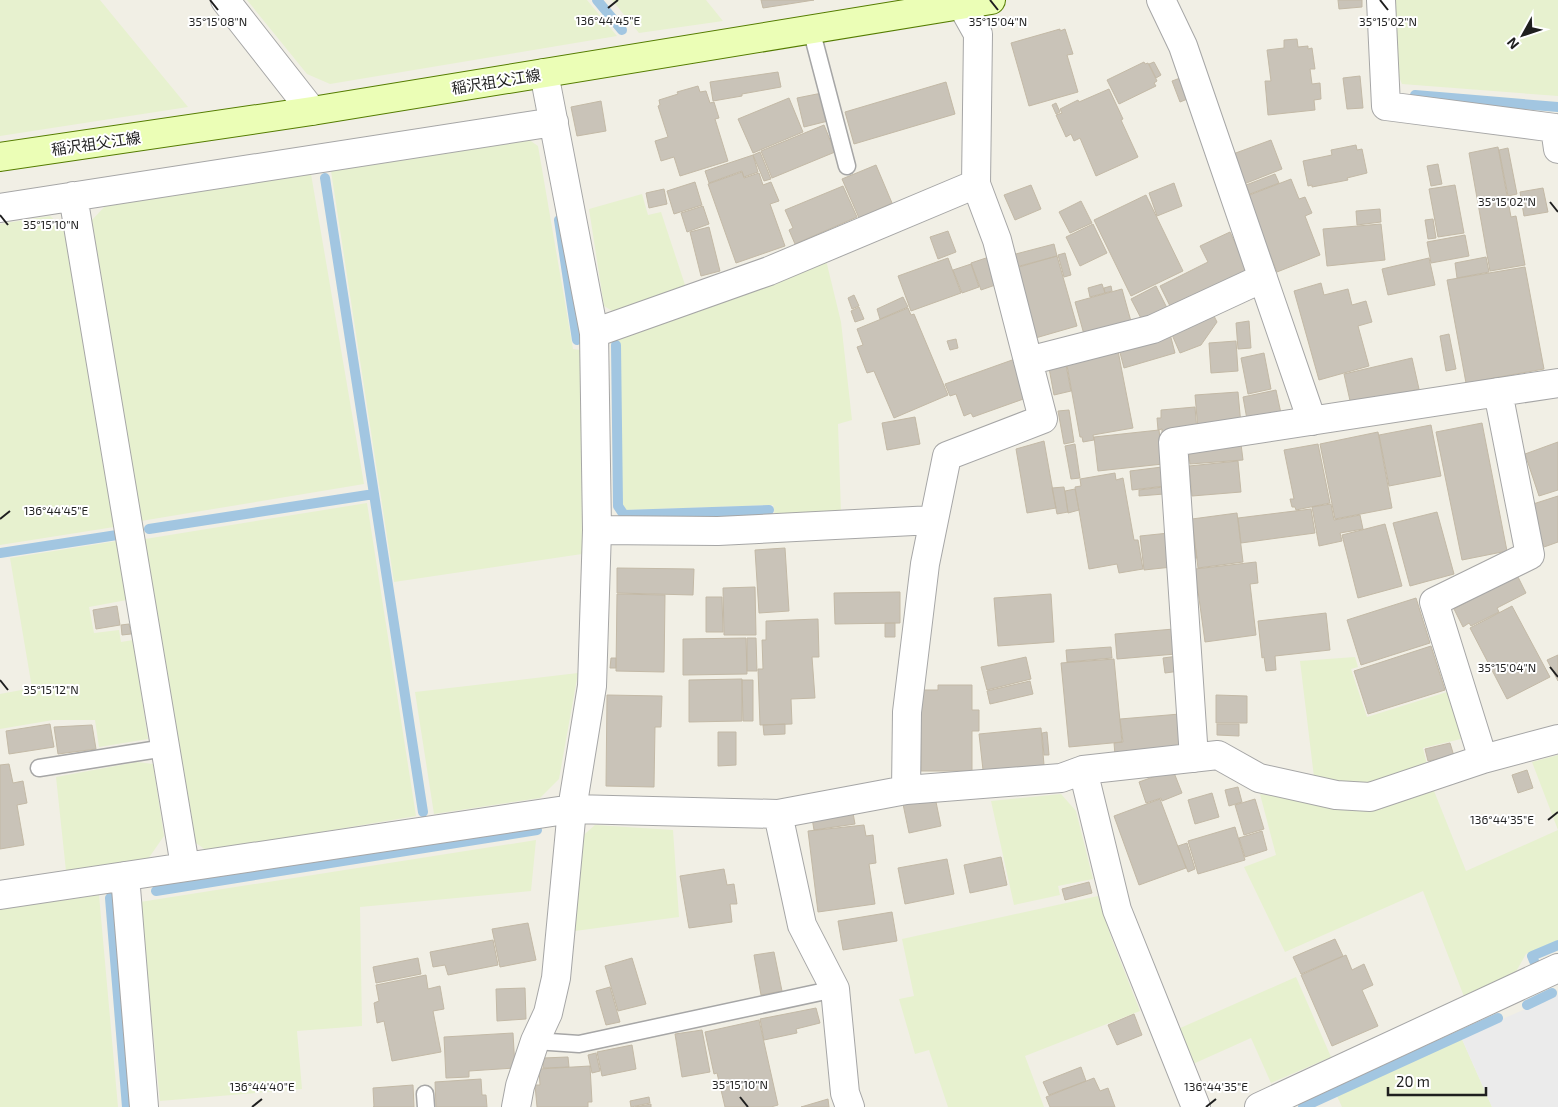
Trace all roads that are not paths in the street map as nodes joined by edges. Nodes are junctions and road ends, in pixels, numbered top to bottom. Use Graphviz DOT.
graph roads {
  1 [pos="225,0"];
  2 [pos="991,0"];
  3 [pos="1161,0"];
  4 [pos="1381,0"];
  5 [pos="961,2"];
  6 [pos="811,29"];
  7 [pos="544,73"];
  8 [pos="312,111"];
  9 [pos="554,122"];
  10 [pos="1558,149"];
  11 [pos="0,157"];
  12 [pos="847,166"];
  13 [pos="976,184"];
  14 [pos="73,196"];
  15 [pos="0,208"];
  16 [pos="1263,278"];
  17 [pos="594,333"];
  18 [pos="1028,361"];
  19 [pos="1558,382"];
  20 [pos="1498,392"];
  21 [pos="1312,421"];
  22 [pos="933,520"];
  23 [pos="597,530"];
  24 [pos="1558,739"];
  25 [pos="166,748"];
  26 [pos="1194,758"];
  27 [pos="1484,759"];
  28 [pos="39,768"];
  29 [pos="1083,770"];
  30 [pos="906,790"];
  31 [pos="572,810"];
  32 [pos="778,814"];
  33 [pos="185,866"];
  34 [pos="125,876"];
  35 [pos="0,895"];
  36 [pos="1558,968"];
  37 [pos="835,989"];
  38 [pos="535,1041"];
  39 [pos="144,1107"];
  40 [pos="516,1107"];
  41 [pos="850,1107"];
  42 [pos="1196,1107"];
  43 [pos="1259,1107"];
  1 -- 8 [label="street"];
  2 -- 5 [label="main road, 稲沢祖父江線"];
  3 -- 16 [label="street"];
  4 -- 10 [label="street"];
  5 -- 6 [label="main road, 稲沢祖父江線"];
  5 -- 13 [label="street"];
  6 -- 7 [label="main road, 稲沢祖父江線"];
  6 -- 12 [label="lane"];
  7 -- 8 [label="main road, 稲沢祖父江線"];
  7 -- 9 [label="street"];
  8 -- 11 [label="main road, 稲沢祖父江線"];
  9 -- 14 [label="street"];
  9 -- 17 [label="street"];
  13 -- 17 [label="street"];
  13 -- 18 [label="street"];
  14 -- 15 [label="street"];
  14 -- 25 [label="street"];
  16 -- 18 [label="street"];
  16 -- 21 [label="street"];
  17 -- 23 [label="street"];
  18 -- 22 [label="street"];
  19 -- 20 [label="street"];
  20 -- 21 [label="street"];
  20 -- 27 [label="street"];
  21 -- 26 [label="street"];
  22 -- 23 [label="street"];
  22 -- 30 [label="street"];
  23 -- 31 [label="street"];
  24 -- 27 [label="street"];
  25 -- 28 [label="lane"];
  25 -- 33 [label="street"];
  26 -- 27 [label="street"];
  26 -- 29 [label="street"];
  29 -- 30 [label="street"];
  29 -- 42 [label="street"];
  30 -- 32 [label="street"];
  31 -- 32 [label="street"];
  31 -- 33 [label="street"];
  31 -- 38 [label="street"];
  32 -- 37 [label="street"];
  33 -- 34 [label="street"];
  34 -- 35 [label="street"];
  34 -- 39 [label="street"];
  36 -- 43 [label="street"];
  37 -- 38 [label="lane"];
  37 -- 41 [label="street"];
  38 -- 40 [label="street"];
}
